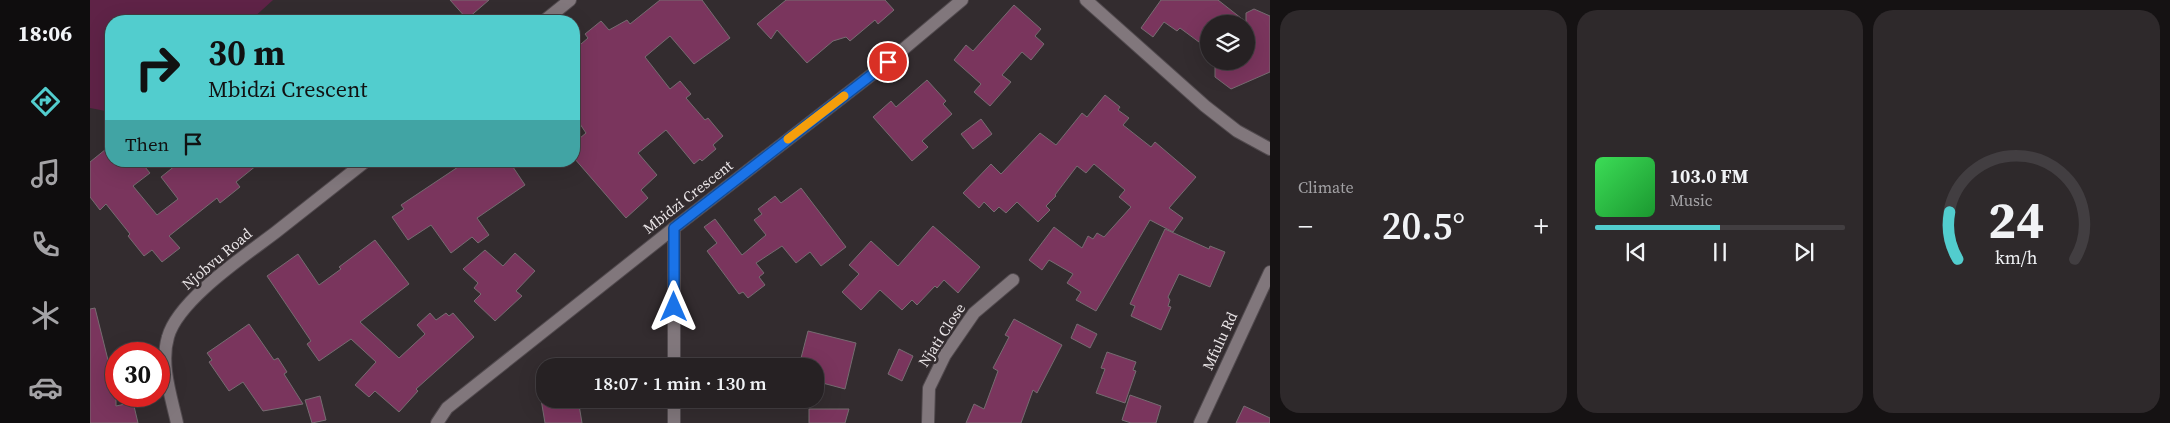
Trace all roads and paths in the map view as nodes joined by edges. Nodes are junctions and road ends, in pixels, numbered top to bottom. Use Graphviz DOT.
graph roads {
  1 [pos="570,0"];
  2 [pos="962,0"];
  3 [pos="1086,0"];
  4 [pos="551,15"];
  5 [pos="1270,149"];
  6 [pos="358,167"];
  7 [pos="674,228"];
  8 [pos="1270,272"];
  9 [pos="1014,280"];
  10 [pos="674,358"];
  11 [pos="674,408"];
  12 [pos="177,423"];
  13 [pos="437,423"];
  14 [pos="674,423"];
  15 [pos="928,423"];
  16 [pos="1200,423"];
  1 -- 4 [label="street"];
  2 -- 7 [label="street, Mbidzi Crescent"];
  3 -- 5 [label="street"];
  6 -- 12 [label="street, Njobvu Road"];
  7 -- 10 [label="street"];
  7 -- 13 [label="street, Mbidzi Crescent"];
  8 -- 16 [label="street, Mfulu Rd"];
  9 -- 15 [label="street, Njati Close"];
  11 -- 14 [label="street"];
}
